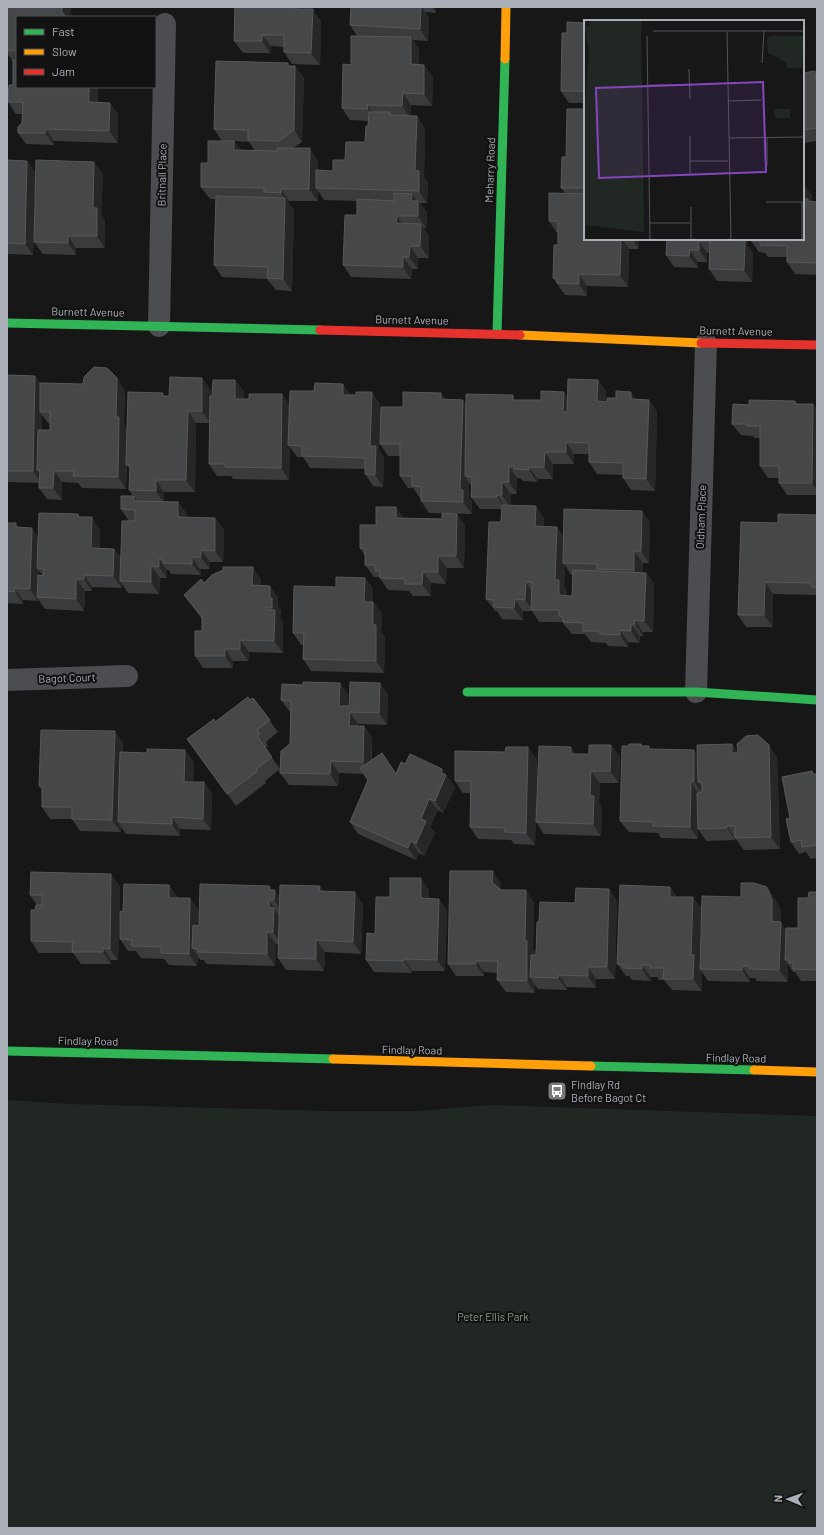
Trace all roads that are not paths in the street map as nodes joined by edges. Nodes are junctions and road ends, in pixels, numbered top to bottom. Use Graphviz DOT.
graph roads {
  1 [pos="506,7"];
  2 [pos="165,24"];
  3 [pos="7,322"];
  4 [pos="159,326"];
  5 [pos="497,334"];
  6 [pos="706,343"];
  7 [pos="817,345"];
  8 [pos="127,676"];
  9 [pos="7,680"];
  10 [pos="467,692"];
  11 [pos="696,692"];
  12 [pos="817,700"];
  13 [pos="7,1051"];
  14 [pos="817,1072"];
  1 -- 5 [label="street, Meharry Road"];
  2 -- 4 [label="street, Britnall Place"];
  3 -- 4 [label="street, Burnett Avenue"];
  4 -- 5 [label="street, Burnett Avenue"];
  5 -- 6 [label="street, Burnett Avenue"];
  6 -- 7 [label="street, Burnett Avenue"];
  6 -- 11 [label="street, Oldham Place"];
  8 -- 9 [label="street, Bagot Court"];
  10 -- 11 [label="street"];
  11 -- 12 [label="street"];
  13 -- 14 [label="street, Findlay Road"];
}
